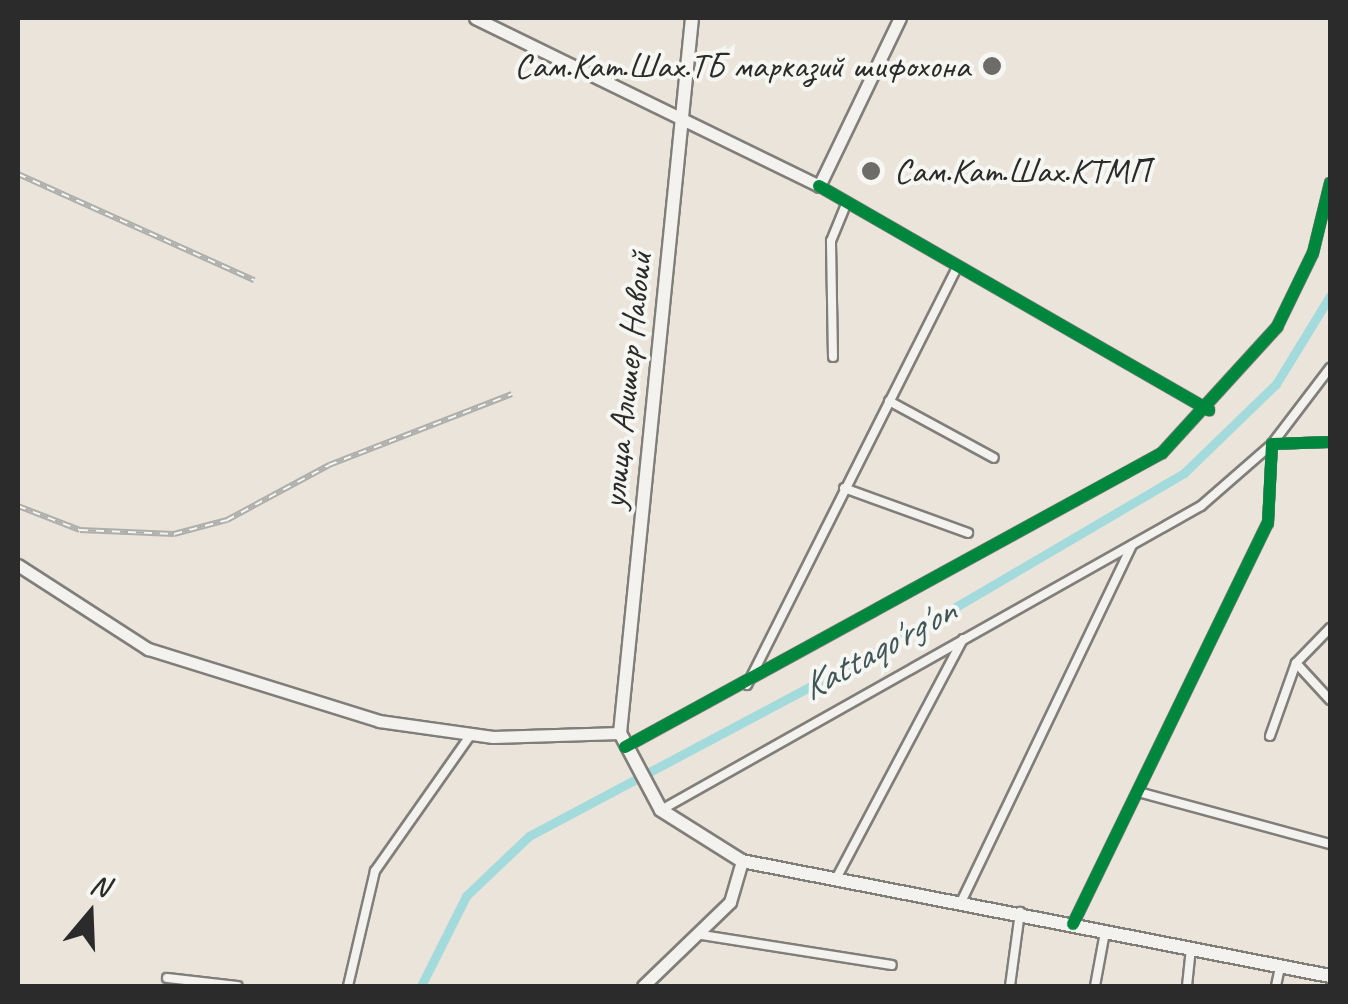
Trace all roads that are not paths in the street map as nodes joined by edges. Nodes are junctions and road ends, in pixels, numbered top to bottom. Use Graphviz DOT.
graph roads {
  1 [pos="475,18"];
  2 [pos="692,18"];
  3 [pos="900,18"];
  4 [pos="684,118"];
  5 [pos="1330,183"];
  6 [pos="819,186"];
  7 [pos="847,202"];
  8 [pos="958,266"];
  9 [pos="833,357"];
  10 [pos="1330,368"];
  11 [pos="888,401"];
  12 [pos="1209,410"];
  13 [pos="1330,442"];
  14 [pos="1272,444"];
  15 [pos="994,458"];
  16 [pos="844,488"];
  17 [pos="968,533"];
  18 [pos="1132,544"];
  19 [pos="18,565"];
  20 [pos="1330,628"];
  21 [pos="963,640"];
  22 [pos="1296,663"];
  23 [pos="747,686"];
  24 [pos="1330,700"];
  25 [pos="470,736"];
  26 [pos="1270,736"];
  27 [pos="623,740"];
  28 [pos="1138,792"];
  29 [pos="661,810"];
  30 [pos="1330,844"];
  31 [pos="742,860"];
  32 [pos="837,877"];
  33 [pos="963,898"];
  34 [pos="1020,912"];
  35 [pos="1073,924"];
  36 [pos="1105,931"];
  37 [pos="702,935"];
  38 [pos="1192,949"];
  39 [pos="892,966"];
  40 [pos="1280,966"];
  41 [pos="1330,976"];
  42 [pos="167,978"];
  43 [pos="238,986"];
  44 [pos="348,986"];
  45 [pos="643,986"];
  46 [pos="1010,986"];
  47 [pos="1095,986"];
  48 [pos="1186,986"];
  49 [pos="1276,986"];
  1 -- 4 [label="main road"];
  2 -- 4 [label="main road, улица Алишер Навоий"];
  3 -- 6 [label="main road"];
  4 -- 6 [label="main road"];
  4 -- 27 [label="main road, улица Алишер Навоий"];
  5 -- 12 [label="street"];
  6 -- 7 [label="street"];
  7 -- 8 [label="street"];
  7 -- 9 [label="street"];
  8 -- 11 [label="street"];
  8 -- 12 [label="street"];
  10 -- 14 [label="street"];
  11 -- 15 [label="street"];
  11 -- 16 [label="street"];
  12 -- 23 [label="street"];
  13 -- 14 [label="street"];
  14 -- 18 [label="street"];
  14 -- 28 [label="street"];
  16 -- 17 [label="street"];
  16 -- 23 [label="street"];
  18 -- 21 [label="street"];
  18 -- 33 [label="street"];
  19 -- 25 [label="main road"];
  20 -- 22 [label="street"];
  21 -- 29 [label="street"];
  21 -- 32 [label="street"];
  22 -- 24 [label="street"];
  22 -- 26 [label="street"];
  23 -- 27 [label="street"];
  25 -- 27 [label="main road"];
  25 -- 44 [label="street"];
  27 -- 29 [label="main road"];
  28 -- 30 [label="street"];
  28 -- 35 [label="street"];
  29 -- 31 [label="main road"];
  31 -- 32 [label="main road"];
  31 -- 37 [label="main road"];
  32 -- 33 [label="main road"];
  33 -- 34 [label="main road"];
  34 -- 35 [label="main road"];
  34 -- 46 [label="street"];
  35 -- 36 [label="main road"];
  36 -- 38 [label="main road"];
  36 -- 47 [label="street"];
  37 -- 39 [label="street"];
  37 -- 45 [label="main road"];
  38 -- 40 [label="main road"];
  38 -- 48 [label="street"];
  40 -- 41 [label="main road"];
  40 -- 49 [label="street"];
  42 -- 43 [label="street"];
}
